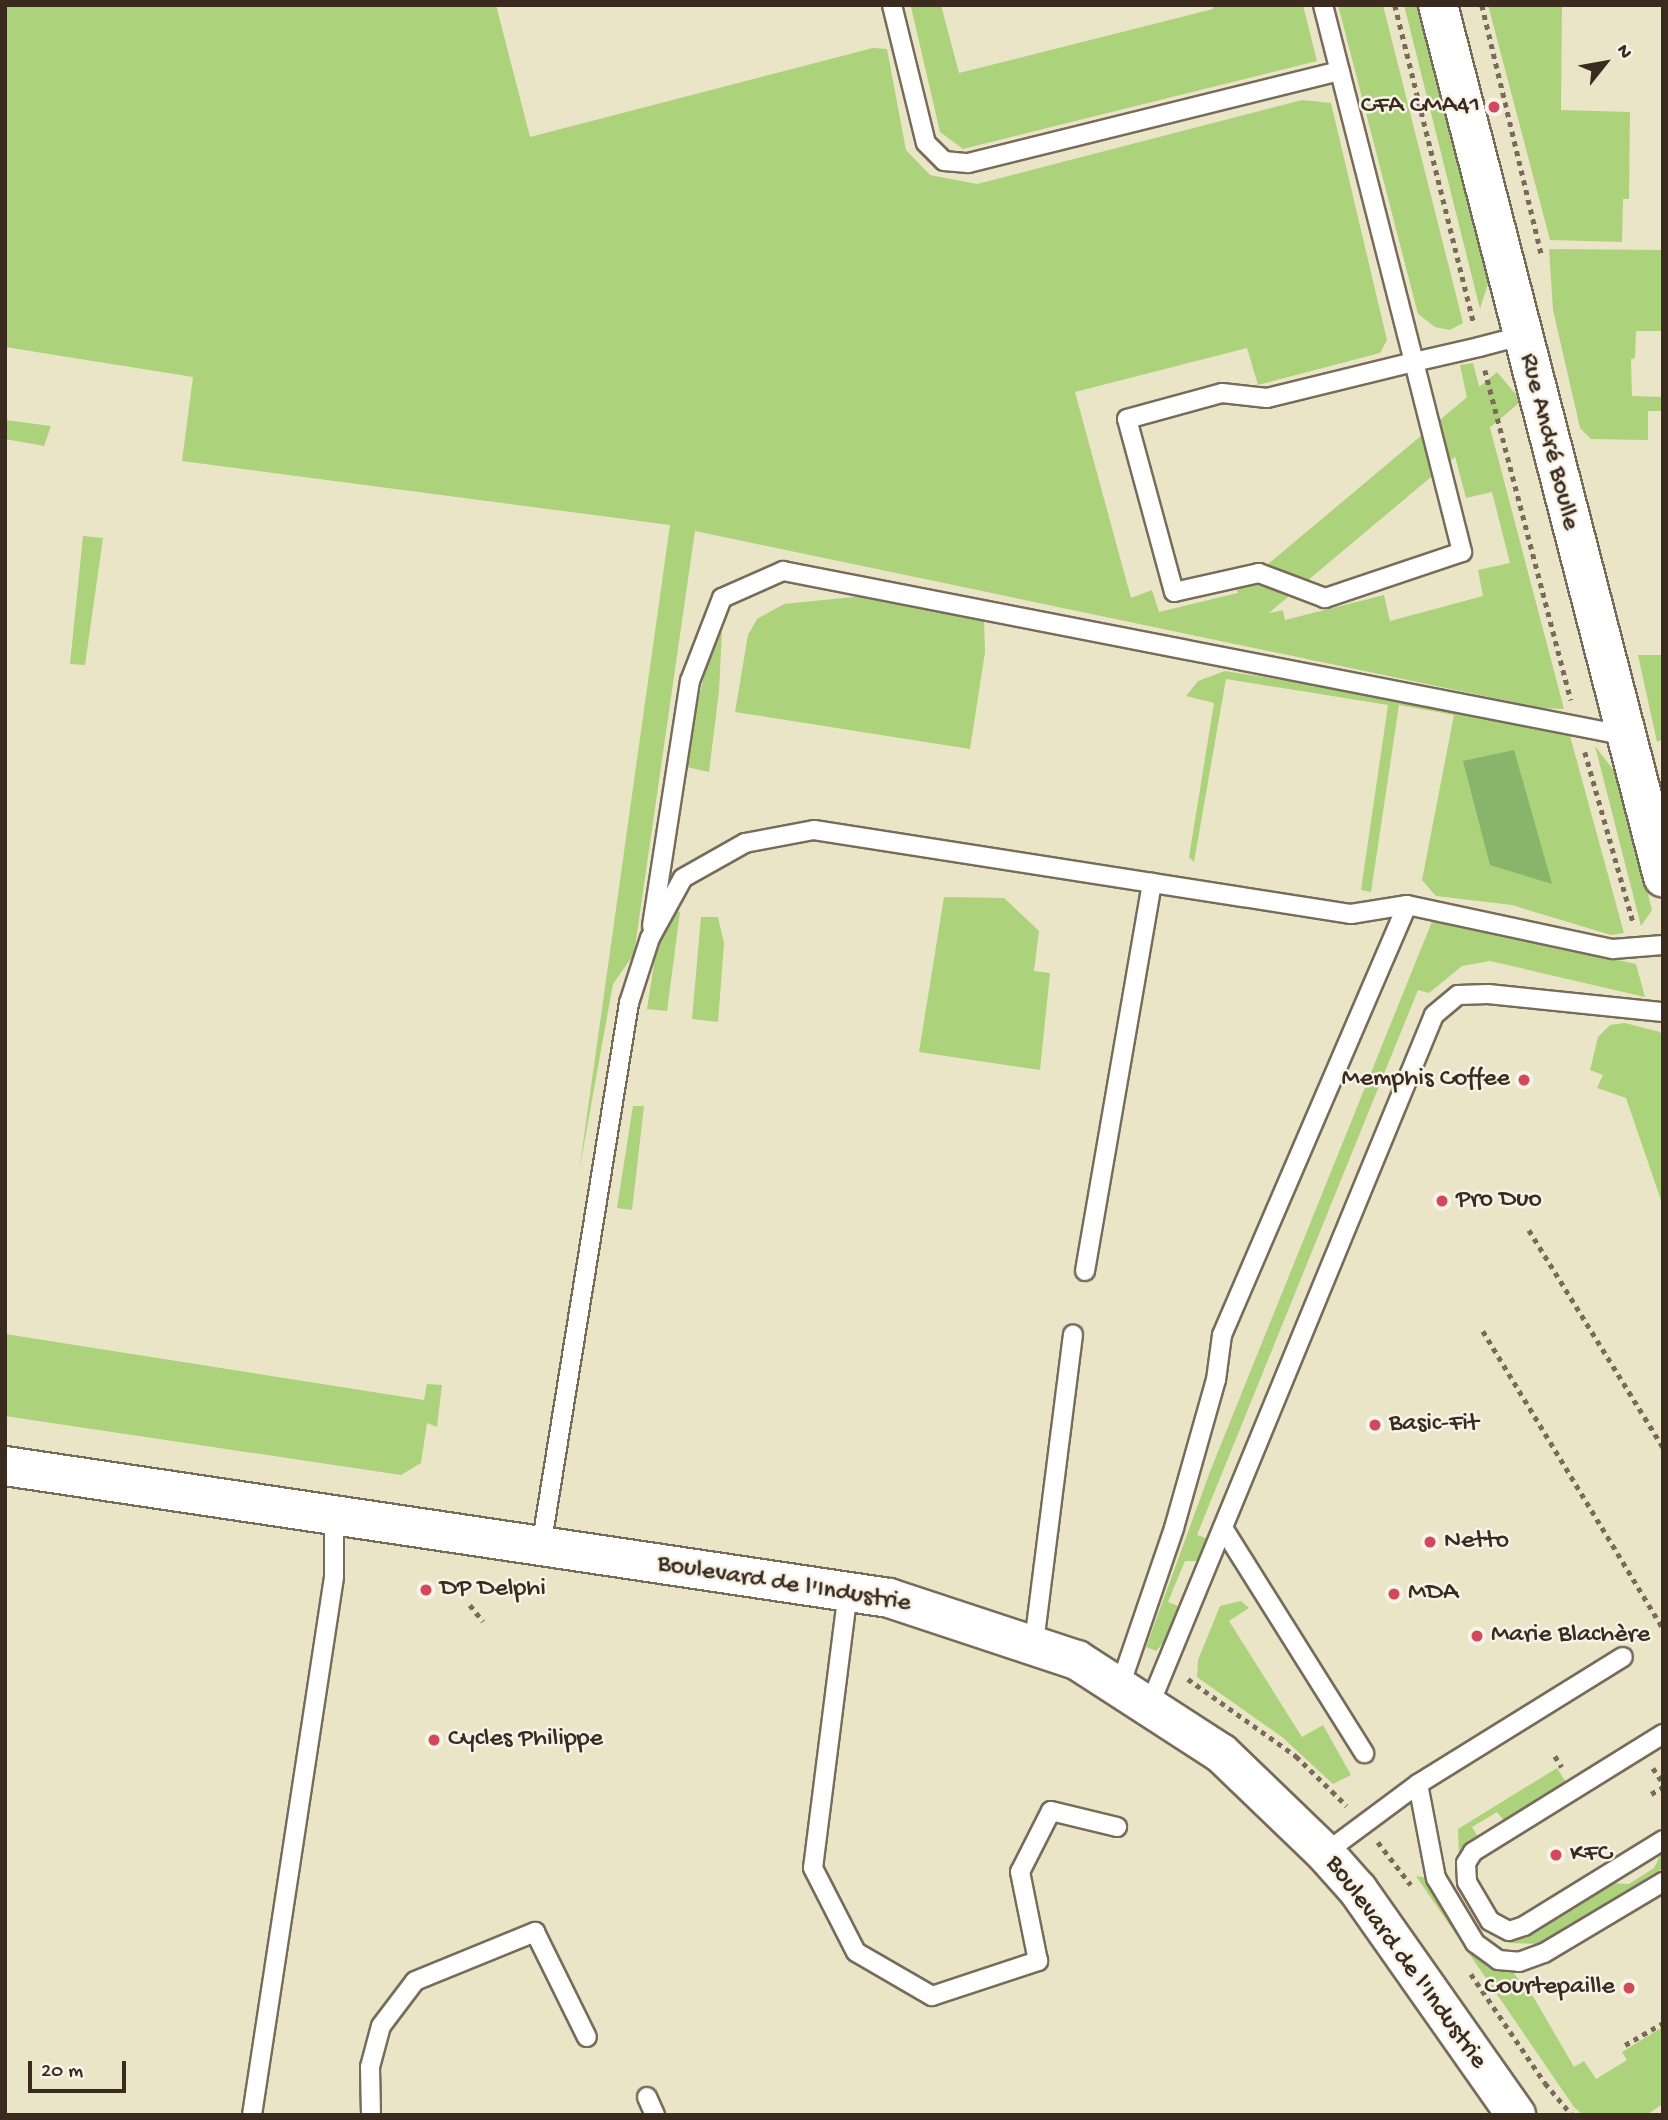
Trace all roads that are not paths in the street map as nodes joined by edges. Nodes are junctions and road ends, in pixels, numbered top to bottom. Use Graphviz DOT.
graph roads {
  1 [pos="892,5"];
  2 [pos="1323,5"];
  3 [pos="1438,5"];
  4 [pos="1340,71"];
  5 [pos="1521,336"];
  6 [pos="1414,362"];
  7 [pos="1623,735"];
  8 [pos="1663,877"];
  9 [pos="1152,883"];
  10 [pos="1406,905"];
  11 [pos="650,938"];
  12 [pos="1663,945"];
  13 [pos="1663,1012"];
  14 [pos="1085,1271"];
  15 [pos="1073,1334"];
  16 [pos="5,1466"];
  17 [pos="334,1516"];
  18 [pos="1223,1528"];
  19 [pos="541,1547"];
  20 [pos="848,1591"];
  21 [pos="1034,1643"];
  22 [pos="1623,1657"];
  23 [pos="1135,1695"];
  24 [pos="1663,1734"];
  25 [pos="1364,1753"];
  26 [pos="1418,1784"];
  27 [pos="1117,1827"];
  28 [pos="1663,1840"];
  29 [pos="1325,1853"];
  30 [pos="1663,1882"];
  31 [pos="587,2037"];
  32 [pos="647,2097"];
  33 [pos="252,2115"];
  34 [pos="371,2115"];
  35 [pos="655,2115"];
  36 [pos="1516,2115"];
  1 -- 4 [label="lane"];
  2 -- 4 [label="lane"];
  3 -- 5 [label="main road, Rue André Boulle"];
  4 -- 6 [label="lane"];
  5 -- 6 [label="lane"];
  5 -- 7 [label="main road, Rue André Boulle"];
  6 -- 6 [label="lane"];
  7 -- 8 [label="main road, Rue André Boulle"];
  7 -- 11 [label="lane"];
  9 -- 10 [label="lane"];
  9 -- 11 [label="lane"];
  9 -- 14 [label="lane"];
  10 -- 12 [label="lane"];
  10 -- 23 [label="lane"];
  11 -- 19 [label="lane"];
  13 -- 18 [label="lane"];
  15 -- 21 [label="lane"];
  16 -- 17 [label="main road, Boulevard de l'Industrie"];
  17 -- 19 [label="main road, Boulevard de l'Industrie"];
  17 -- 33 [label="lane"];
  18 -- 23 [label="lane"];
  18 -- 25 [label="lane"];
  19 -- 20 [label="main road, Boulevard de l'Industrie"];
  20 -- 21 [label="main road, Boulevard de l'Industrie"];
  20 -- 27 [label="lane"];
  21 -- 23 [label="main road, Boulevard de l'Industrie"];
  22 -- 26 [label="lane"];
  23 -- 29 [label="main road, Boulevard de l'Industrie"];
  24 -- 28 [label="lane"];
  26 -- 29 [label="lane"];
  26 -- 30 [label="lane"];
  29 -- 36 [label="main road, Boulevard de l'Industrie"];
  31 -- 34 [label="lane"];
  32 -- 35 [label="lane"];
}
